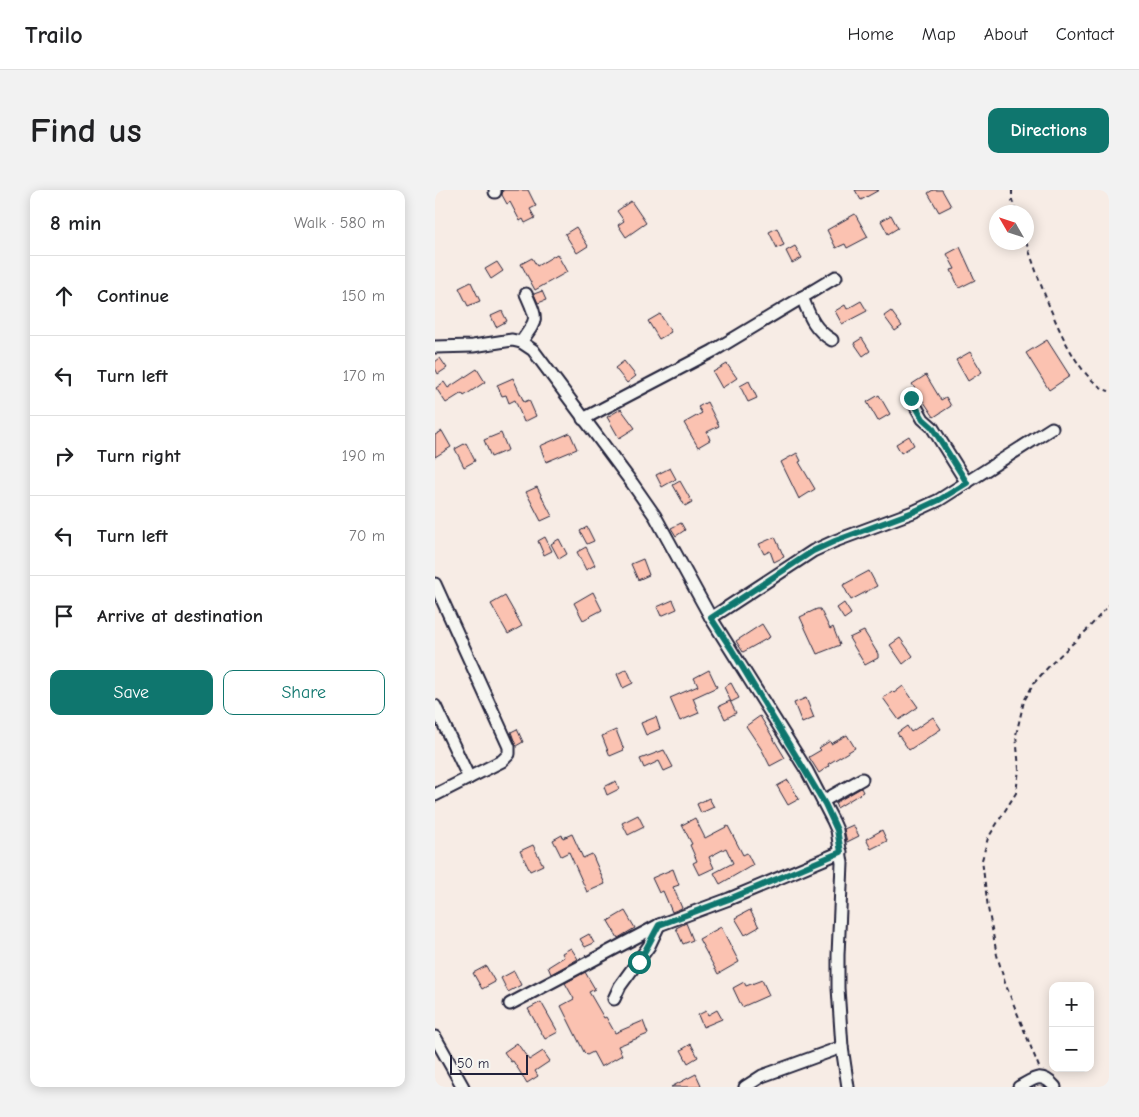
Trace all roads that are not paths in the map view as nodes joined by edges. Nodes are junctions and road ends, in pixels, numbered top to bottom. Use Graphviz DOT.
graph roads {
  1 [pos="836,277"];
  2 [pos="526,294"];
  3 [pos="802,297"];
  4 [pos="832,340"];
  5 [pos="521,342"];
  6 [pos="435,347"];
  7 [pos="911,398"];
  8 [pos="583,420"];
  9 [pos="1052,428"];
  10 [pos="967,483"];
  11 [pos="435,584"];
  12 [pos="438,599"];
  13 [pos="711,618"];
  14 [pos="435,706"];
  15 [pos="469,778"];
  16 [pos="862,779"];
  17 [pos="435,795"];
  18 [pos="823,801"];
  19 [pos="841,852"];
  20 [pos="659,925"];
  21 [pos="614,999"];
  22 [pos="509,1004"];
  23 [pos="435,1037"];
  24 [pos="842,1047"];
  25 [pos="463,1087"];
  26 [pos="745,1087"];
  27 [pos="847,1087"];
  28 [pos="1019,1087"];
  29 [pos="1055,1087"];
  1 -- 3 [label="street"];
  2 -- 5 [label="street"];
  3 -- 4 [label="street"];
  3 -- 8 [label="street"];
  5 -- 6 [label="street"];
  5 -- 8 [label="street"];
  7 -- 10 [label="street"];
  8 -- 13 [label="street"];
  9 -- 10 [label="street"];
  10 -- 13 [label="street"];
  11 -- 12 [label="street"];
  12 -- 15 [label="street"];
  13 -- 18 [label="street"];
  14 -- 15 [label="street"];
  15 -- 17 [label="street"];
  16 -- 18 [label="street"];
  18 -- 19 [label="street"];
  19 -- 20 [label="street"];
  19 -- 24 [label="street"];
  20 -- 21 [label="street"];
  20 -- 22 [label="street"];
  23 -- 25 [label="street"];
  24 -- 26 [label="street"];
  24 -- 27 [label="street"];
  28 -- 29 [label="street"];
}
